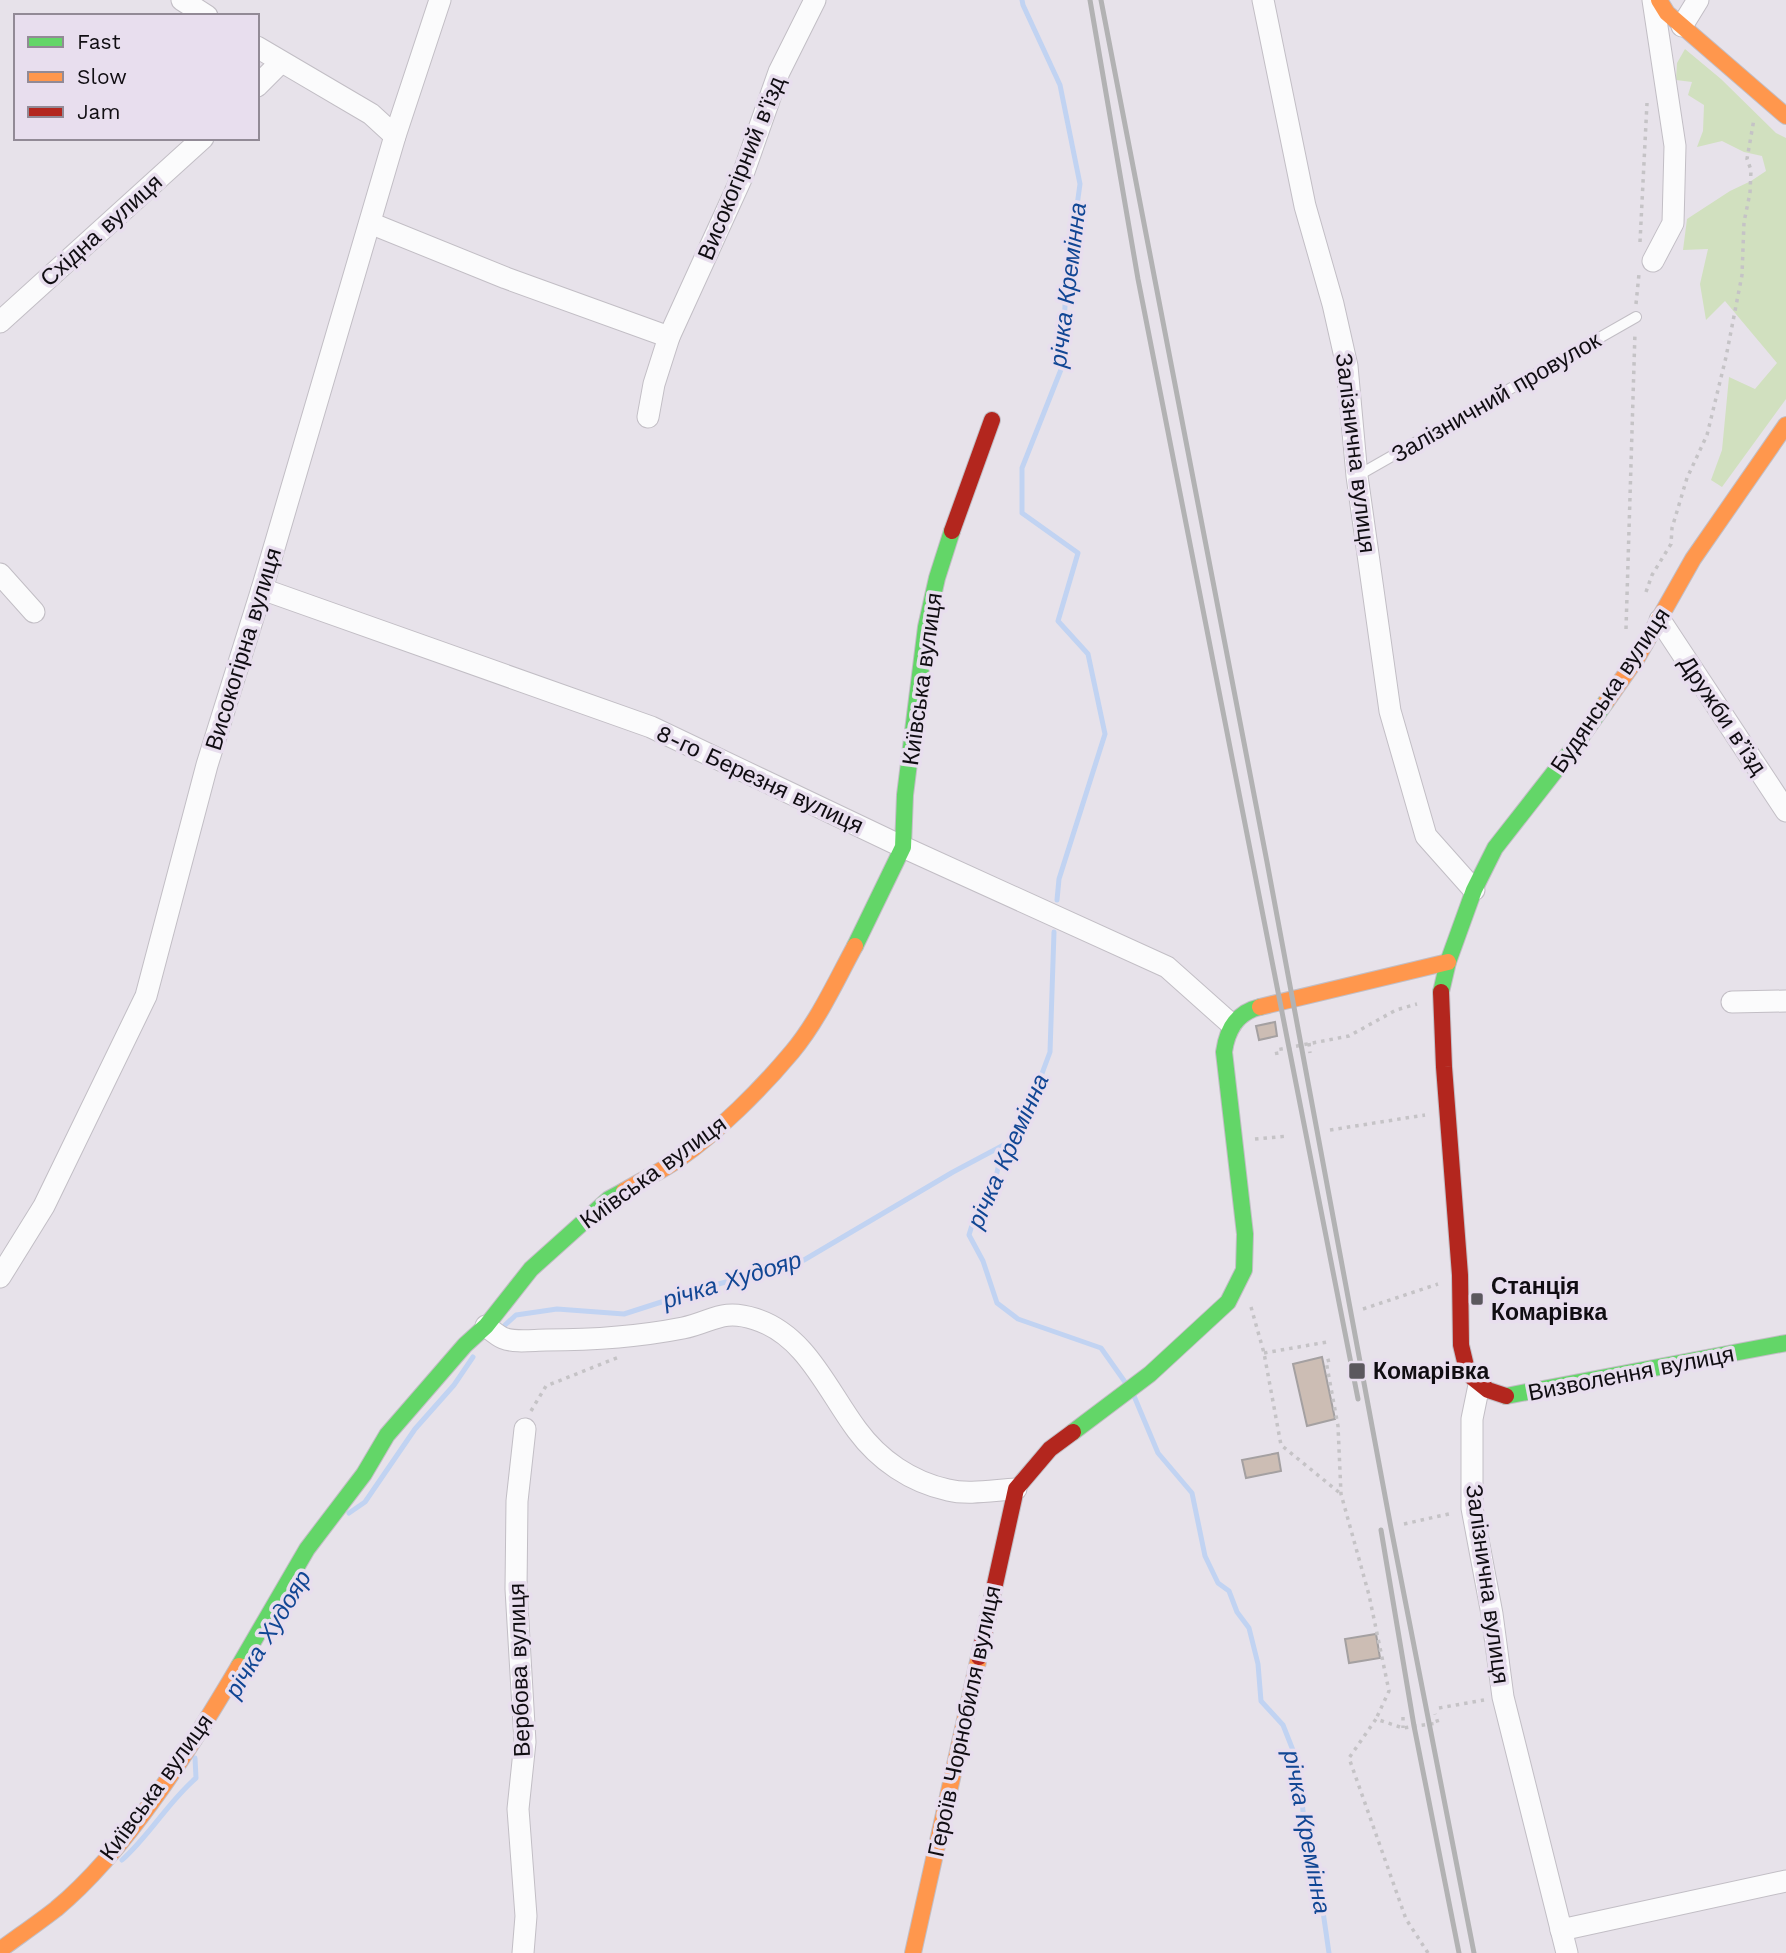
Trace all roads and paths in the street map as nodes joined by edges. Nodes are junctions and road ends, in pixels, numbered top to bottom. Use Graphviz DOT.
graph roads {
  1 [pos="182,0"];
  2 [pos="440,0"];
  3 [pos="816,0"];
  4 [pos="1263,0"];
  5 [pos="1653,0"];
  6 [pos="1659,0"];
  7 [pos="1699,0"];
  8 [pos="204,14"];
  9 [pos="1682,26"];
  10 [pos="259,48"];
  11 [pos="281,62"];
  12 [pos="259,84"];
  13 [pos="1754,88"];
  14 [pos="1647,99"];
  15 [pos="1786,116"];
  16 [pos="395,136"];
  17 [pos="201,140"];
  18 [pos="370,222"];
  19 [pos="1644,258"];
  20 [pos="1637,275"];
  21 [pos="1636,317"];
  22 [pos="0,322"];
  23 [pos="669,337"];
  24 [pos="648,417"];
  25 [pos="992,420"];
  26 [pos="1786,425"];
  27 [pos="1357,476"];
  28 [pos="0,574"];
  29 [pos="262,589"];
  30 [pos="1644,600"];
  31 [pos="34,612"];
  32 [pos="1660,620"];
  33 [pos="1626,637"];
  34 [pos="1785,807"];
  35 [pos="903,847"];
  36 [pos="1474,890"];
  37 [pos="1448,962"];
  38 [pos="1440,997"];
  39 [pos="1786,1000"];
  40 [pos="1732,1002"];
  41 [pos="1231,1024"];
  42 [pos="1309,1043"];
  43 [pos="1310,1052"];
  44 [pos="1277,1055"];
  45 [pos="1448,1111"];
  46 [pos="1329,1130"];
  47 [pos="1276,1136"];
  48 [pos="1288,1136"];
  49 [pos="1460,1276"];
  50 [pos="0,1277"];
  51 [pos="1363,1309"];
  52 [pos="486,1326"];
  53 [pos="1327,1342"];
  54 [pos="1786,1343"];
  55 [pos="620,1357"];
  56 [pos="1330,1360"];
  57 [pos="1479,1385"];
  58 [pos="524,1429"];
  59 [pos="1016,1489"];
  60 [pos="1341,1494"];
  61 [pos="1472,1508"];
  62 [pos="1404,1524"];
  63 [pos="1503,1697"];
  64 [pos="1439,1708"];
  65 [pos="1435,1714"];
  66 [pos="1402,1717"];
  67 [pos="1376,1719"];
  68 [pos="1403,1728"];
  69 [pos="1786,1881"];
  70 [pos="1561,1930"];
  71 [pos="0,1950"];
  72 [pos="523,1953"];
  73 [pos="913,1953"];
  74 [pos="1428,1953"];
  75 [pos="1567,1953"];
  1 -- 8 [label="street"];
  2 -- 16 [label="street, Високогірна вулиця"];
  3 -- 23 [label="street, Високогірний в'їзд"];
  4 -- 27 [label="street, Залізнична вулиця"];
  5 -- 19 [label="street"];
  6 -- 9 [label="street"];
  7 -- 9 [label="street"];
  9 -- 13 [label="street"];
  10 -- 11 [label="street"];
  11 -- 12 [label="street"];
  11 -- 16 [label="street"];
  13 -- 15 [label="street"];
  13 -- 30 [label="path"];
  14 -- 19 [label="path"];
  16 -- 18 [label="street, Високогірна вулиця"];
  17 -- 22 [label="street, Східна вулиця"];
  18 -- 23 [label="street"];
  18 -- 29 [label="street, Високогірна вулиця"];
  19 -- 20 [label="path"];
  19 -- 20 [label="path"];
  20 -- 21 [label="path"];
  21 -- 27 [label="lane, Залізничний провулок"];
  21 -- 33 [label="path"];
  23 -- 24 [label="street, Високогірний в'їзд"];
  25 -- 35 [label="street, Київська вулиця"];
  26 -- 32 [label="street, Будянська вулиця"];
  27 -- 36 [label="street, Залізнична вулиця"];
  28 -- 31 [label="street"];
  29 -- 35 [label="street, 8-го Березня вулиця"];
  29 -- 50 [label="street, Високогірна вулиця"];
  32 -- 34 [label="street, Дружби в’їзд"];
  32 -- 36 [label="street, Будянська вулиця"];
  35 -- 41 [label="street, 8-го Березня вулиця"];
  35 -- 52 [label="street, Київська вулиця"];
  36 -- 37 [label="street, Будянська вулиця"];
  37 -- 38 [label="street"];
  37 -- 41 [label="street"];
  38 -- 42 [label="path"];
  38 -- 45 [label="street"];
  39 -- 40 [label="street"];
  41 -- 59 [label="street, Героїв Чорнобиля вулиця"];
  42 -- 43 [label="path"];
  42 -- 44 [label="path"];
  45 -- 46 [label="path"];
  45 -- 49 [label="street"];
  47 -- 48 [label="path"];
  49 -- 51 [label="path"];
  49 -- 57 [label="street"];
  52 -- 59 [label="street"];
  52 -- 71 [label="street, Київська вулиця"];
  53 -- 60 [label="path"];
  54 -- 57 [label="street, Визволення вулиця"];
  55 -- 58 [label="path"];
  56 -- 60 [label="path"];
  57 -- 61 [label="street, Залізнична вулиця"];
  58 -- 72 [label="street, Вербова вулиця"];
  59 -- 73 [label="street, Героїв Чорнобиля вулиця"];
  60 -- 67 [label="path"];
  61 -- 62 [label="path"];
  61 -- 63 [label="street, Залізнична вулиця"];
  63 -- 64 [label="path"];
  63 -- 70 [label="street, Залізнична вулиця"];
  65 -- 68 [label="path"];
  66 -- 68 [label="path"];
  67 -- 68 [label="path"];
  67 -- 74 [label="path"];
  69 -- 70 [label="street"];
  70 -- 75 [label="street, Залізнична вулиця"];
}
